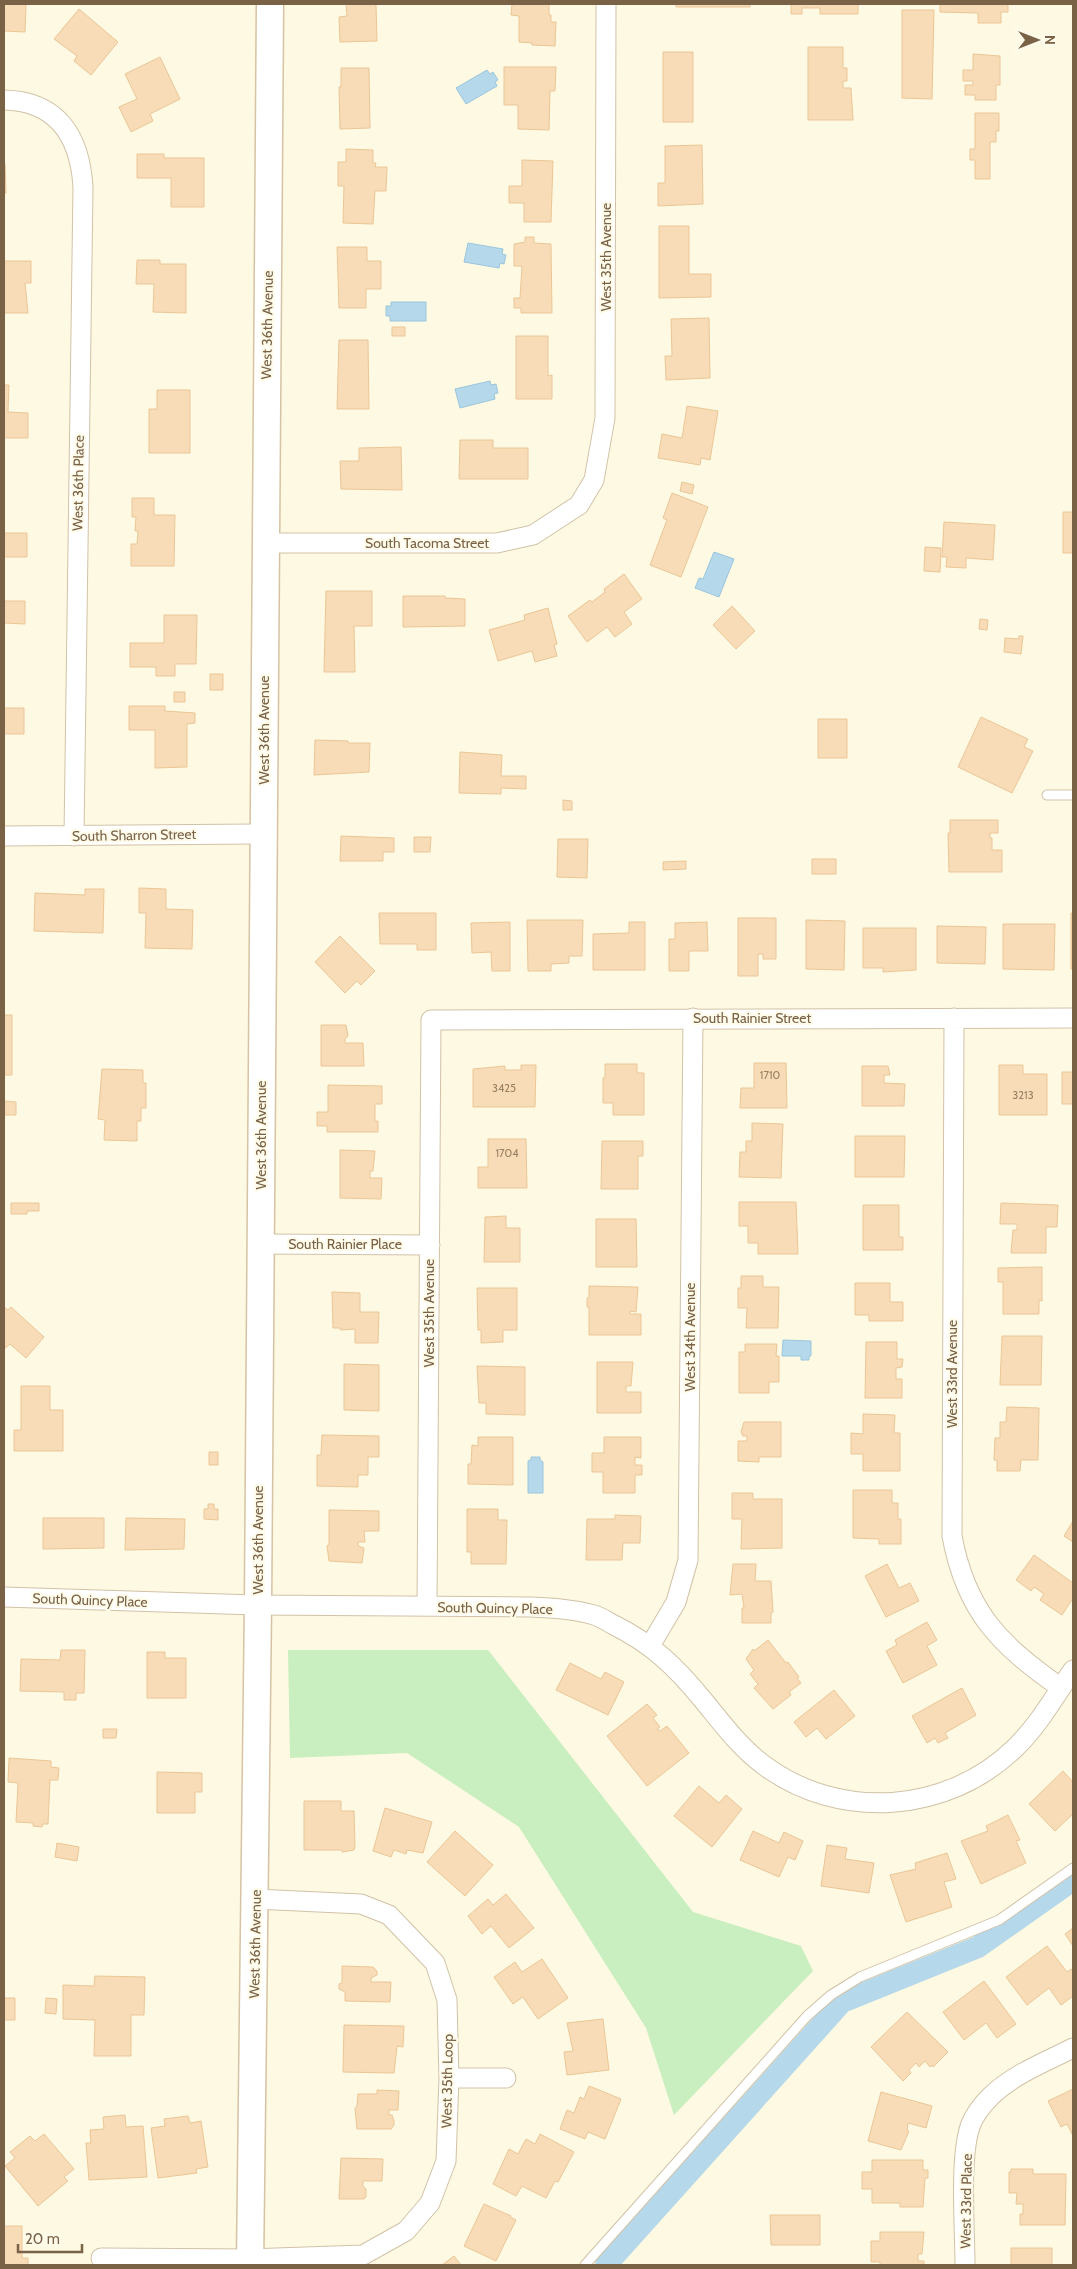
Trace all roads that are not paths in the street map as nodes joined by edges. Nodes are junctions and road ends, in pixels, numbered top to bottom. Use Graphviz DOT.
graph roads {
  1 [pos="270,4"];
  2 [pos="606,4"];
  3 [pos="4,100"];
  4 [pos="579,505"];
  5 [pos="265,543"];
  6 [pos="1047,796"];
  7 [pos="1073,796"];
  8 [pos="264,834"];
  9 [pos="4,836"];
  10 [pos="74,836"];
  11 [pos="693,1018"];
  12 [pos="954,1018"];
  13 [pos="1073,1018"];
  14 [pos="431,1020"];
  15 [pos="260,1244"];
  16 [pos="430,1245"];
  17 [pos="4,1597"];
  18 [pos="258,1605"];
  19 [pos="427,1606"];
  20 [pos="650,1646"];
  21 [pos="1073,1670"];
  22 [pos="1060,1688"];
  23 [pos="1073,1868"];
  24 [pos="255,1899"];
  25 [pos="1073,2048"];
  26 [pos="449,2078"];
  27 [pos="506,2078"];
  28 [pos="101,2258"];
  29 [pos="250,2262"];
  30 [pos="585,2265"];
  31 [pos="965,2265"];
  1 -- 5 [label="street, West 36th Avenue"];
  2 -- 4 [label="street, West 35th Avenue"];
  3 -- 10 [label="street, West 36th Place"];
  4 -- 5 [label="street, South Tacoma Street"];
  5 -- 8 [label="street, West 36th Avenue"];
  6 -- 7 [label="lane"];
  8 -- 10 [label="street, South Sharron Street"];
  8 -- 15 [label="street, West 36th Avenue"];
  9 -- 10 [label="street, South Sharron Street"];
  11 -- 12 [label="street, South Rainier Street"];
  11 -- 14 [label="street, South Rainier Street"];
  11 -- 20 [label="street, West 34th Avenue"];
  12 -- 13 [label="street, South Rainier Street"];
  12 -- 22 [label="street, West 33rd Avenue"];
  14 -- 16 [label="street, West 35th Avenue"];
  15 -- 16 [label="street, South Rainier Place"];
  15 -- 18 [label="street, West 36th Avenue"];
  16 -- 19 [label="street, West 35th Avenue"];
  17 -- 18 [label="street, South Quincy Place"];
  18 -- 19 [label="street, South Quincy Place"];
  18 -- 24 [label="street, West 36th Avenue"];
  19 -- 20 [label="street, South Quincy Place"];
  20 -- 22 [label="street, South Quincy Place"];
  21 -- 22 [label="street, South Quincy Place"];
  23 -- 30 [label="lane"];
  24 -- 26 [label="street, West 35th Loop"];
  24 -- 29 [label="street, West 36th Avenue"];
  25 -- 31 [label="street, West 33rd Place"];
  26 -- 27 [label="street"];
  26 -- 29 [label="street, West 35th Loop"];
  28 -- 29 [label="street, West 35th Loop"];
}
